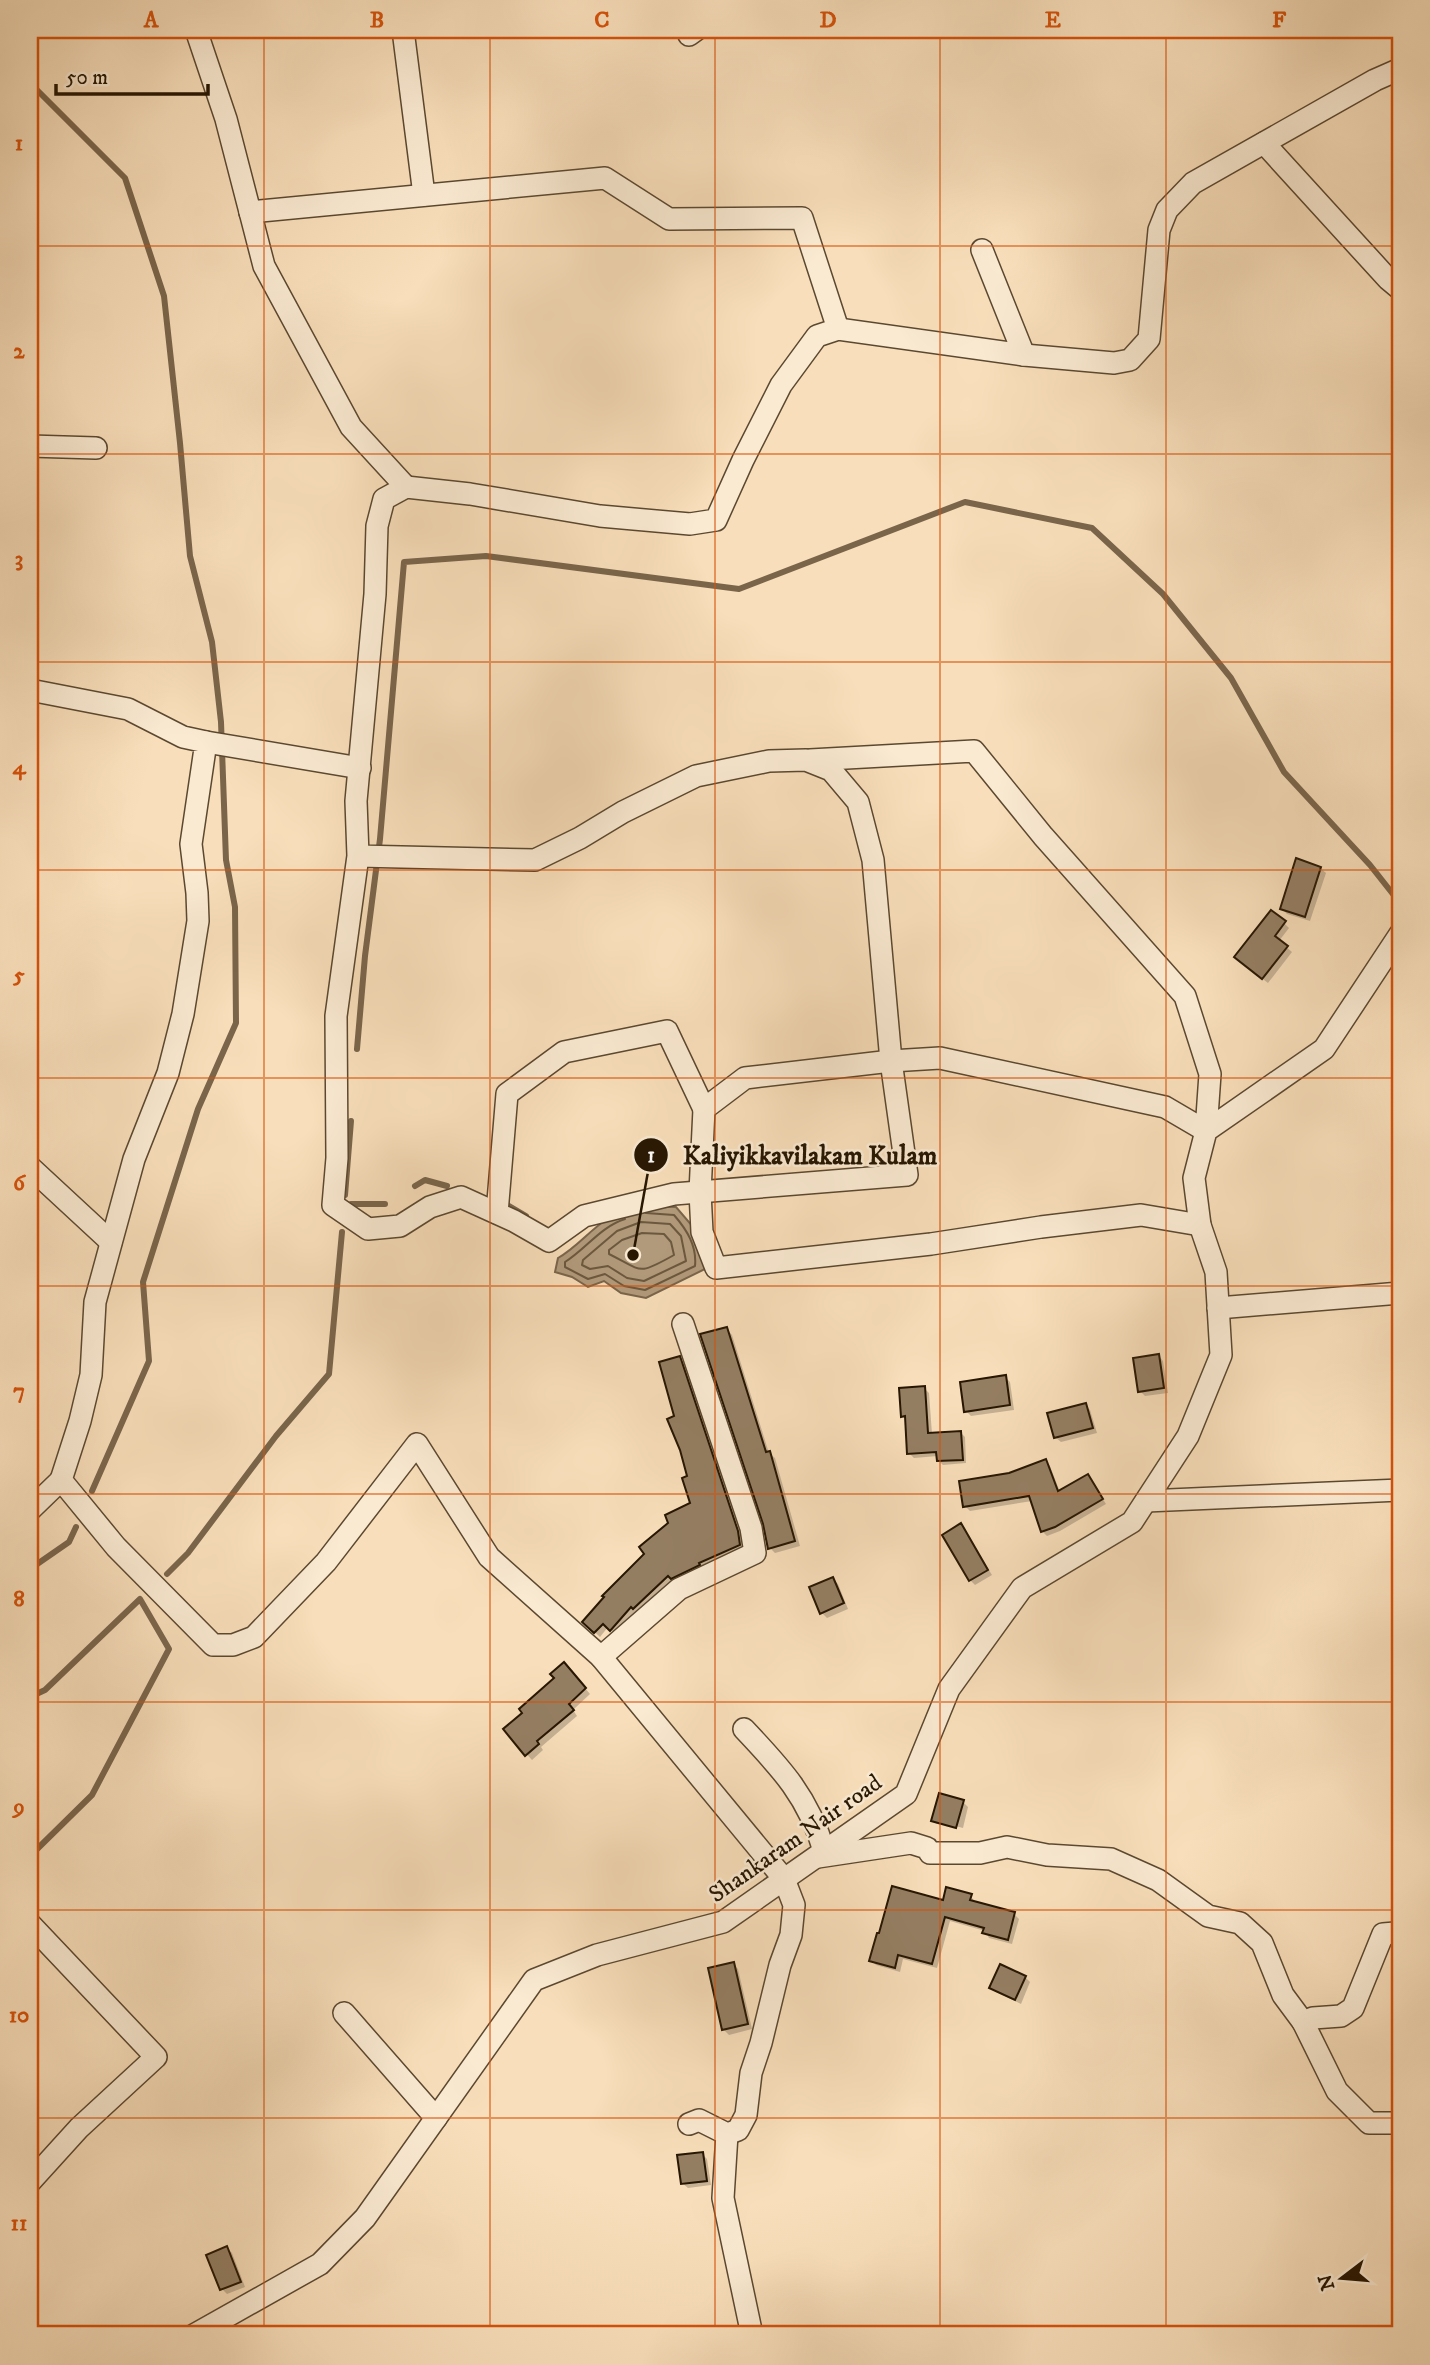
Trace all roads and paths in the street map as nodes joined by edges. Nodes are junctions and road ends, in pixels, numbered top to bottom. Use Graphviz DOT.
graph roads {
  1 [pos="196,30"];
  2 [pos="403,30"];
  3 [pos="689,30"];
  4 [pos="696,30"];
  5 [pos="1400,69"];
  6 [pos="1264,143"];
  7 [pos="424,195"];
  8 [pos="250,212"];
  9 [pos="982,250"];
  10 [pos="1400,289"];
  11 [pos="838,329"];
  12 [pos="1024,355"];
  13 [pos="30,446"];
  14 [pos="96,448"];
  15 [pos="406,486"];
  16 [pos="30,690"];
  17 [pos="207,742"];
  18 [pos="806,760"];
  19 [pos="360,768"];
  20 [pos="371,857"];
  21 [pos="1400,934"];
  22 [pos="891,1061"];
  23 [pos="704,1109"];
  24 [pos="1206,1131"];
  25 [pos="30,1167"];
  26 [pos="699,1192"];
  27 [pos="497,1213"];
  28 [pos="1200,1225"];
  29 [pos="111,1242"];
  30 [pos="1400,1293"];
  31 [pos="1218,1308"];
  32 [pos="683,1324"];
  33 [pos="61,1480"];
  34 [pos="1400,1490"];
  35 [pos="1146,1501"];
  36 [pos="30,1510"];
  37 [pos="601,1657"];
  38 [pos="744,1729"];
  39 [pos="820,1854"];
  40 [pos="784,1879"];
  41 [pos="30,1924"];
  42 [pos="1400,1934"];
  43 [pos="344,2013"];
  44 [pos="1303,2022"];
  45 [pos="436,2118"];
  46 [pos="1400,2123"];
  47 [pos="689,2124"];
  48 [pos="727,2134"];
  49 [pos="30,2182"];
  50 [pos="194,2335"];
  51 [pos="752,2335"];
  1 -- 8 [label="street"];
  2 -- 7 [label="street"];
  3 -- 4 [label="street"];
  5 -- 6 [label="street"];
  6 -- 10 [label="street"];
  6 -- 12 [label="street"];
  7 -- 8 [label="street"];
  7 -- 11 [label="street"];
  8 -- 15 [label="street"];
  9 -- 12 [label="street"];
  11 -- 12 [label="street"];
  11 -- 15 [label="street"];
  13 -- 14 [label="street"];
  15 -- 19 [label="street"];
  16 -- 17 [label="street"];
  17 -- 19 [label="street"];
  17 -- 29 [label="street"];
  18 -- 20 [label="street"];
  18 -- 22 [label="street"];
  18 -- 24 [label="street, Shankaram Nair road"];
  19 -- 20 [label="street"];
  20 -- 27 [label="street"];
  21 -- 24 [label="street"];
  22 -- 23 [label="street"];
  22 -- 24 [label="street"];
  22 -- 26 [label="street"];
  23 -- 26 [label="street"];
  23 -- 27 [label="street"];
  24 -- 28 [label="street, Shankaram Nair road"];
  25 -- 29 [label="street"];
  26 -- 27 [label="street"];
  26 -- 28 [label="street"];
  28 -- 31 [label="street, Shankaram Nair road"];
  29 -- 33 [label="street"];
  30 -- 31 [label="street"];
  31 -- 35 [label="street, Shankaram Nair road"];
  32 -- 37 [label="street"];
  33 -- 36 [label="street"];
  33 -- 37 [label="street"];
  34 -- 35 [label="street"];
  35 -- 39 [label="street, Shankaram Nair road"];
  37 -- 40 [label="street"];
  38 -- 39 [label="street"];
  39 -- 40 [label="street, Shankaram Nair road"];
  39 -- 44 [label="street"];
  40 -- 45 [label="street, Shankaram Nair road"];
  40 -- 48 [label="street"];
  41 -- 49 [label="street"];
  42 -- 44 [label="street"];
  43 -- 45 [label="street"];
  44 -- 46 [label="street"];
  45 -- 50 [label="street, Shankaram Nair road"];
  47 -- 48 [label="street"];
  48 -- 51 [label="street"];
}
